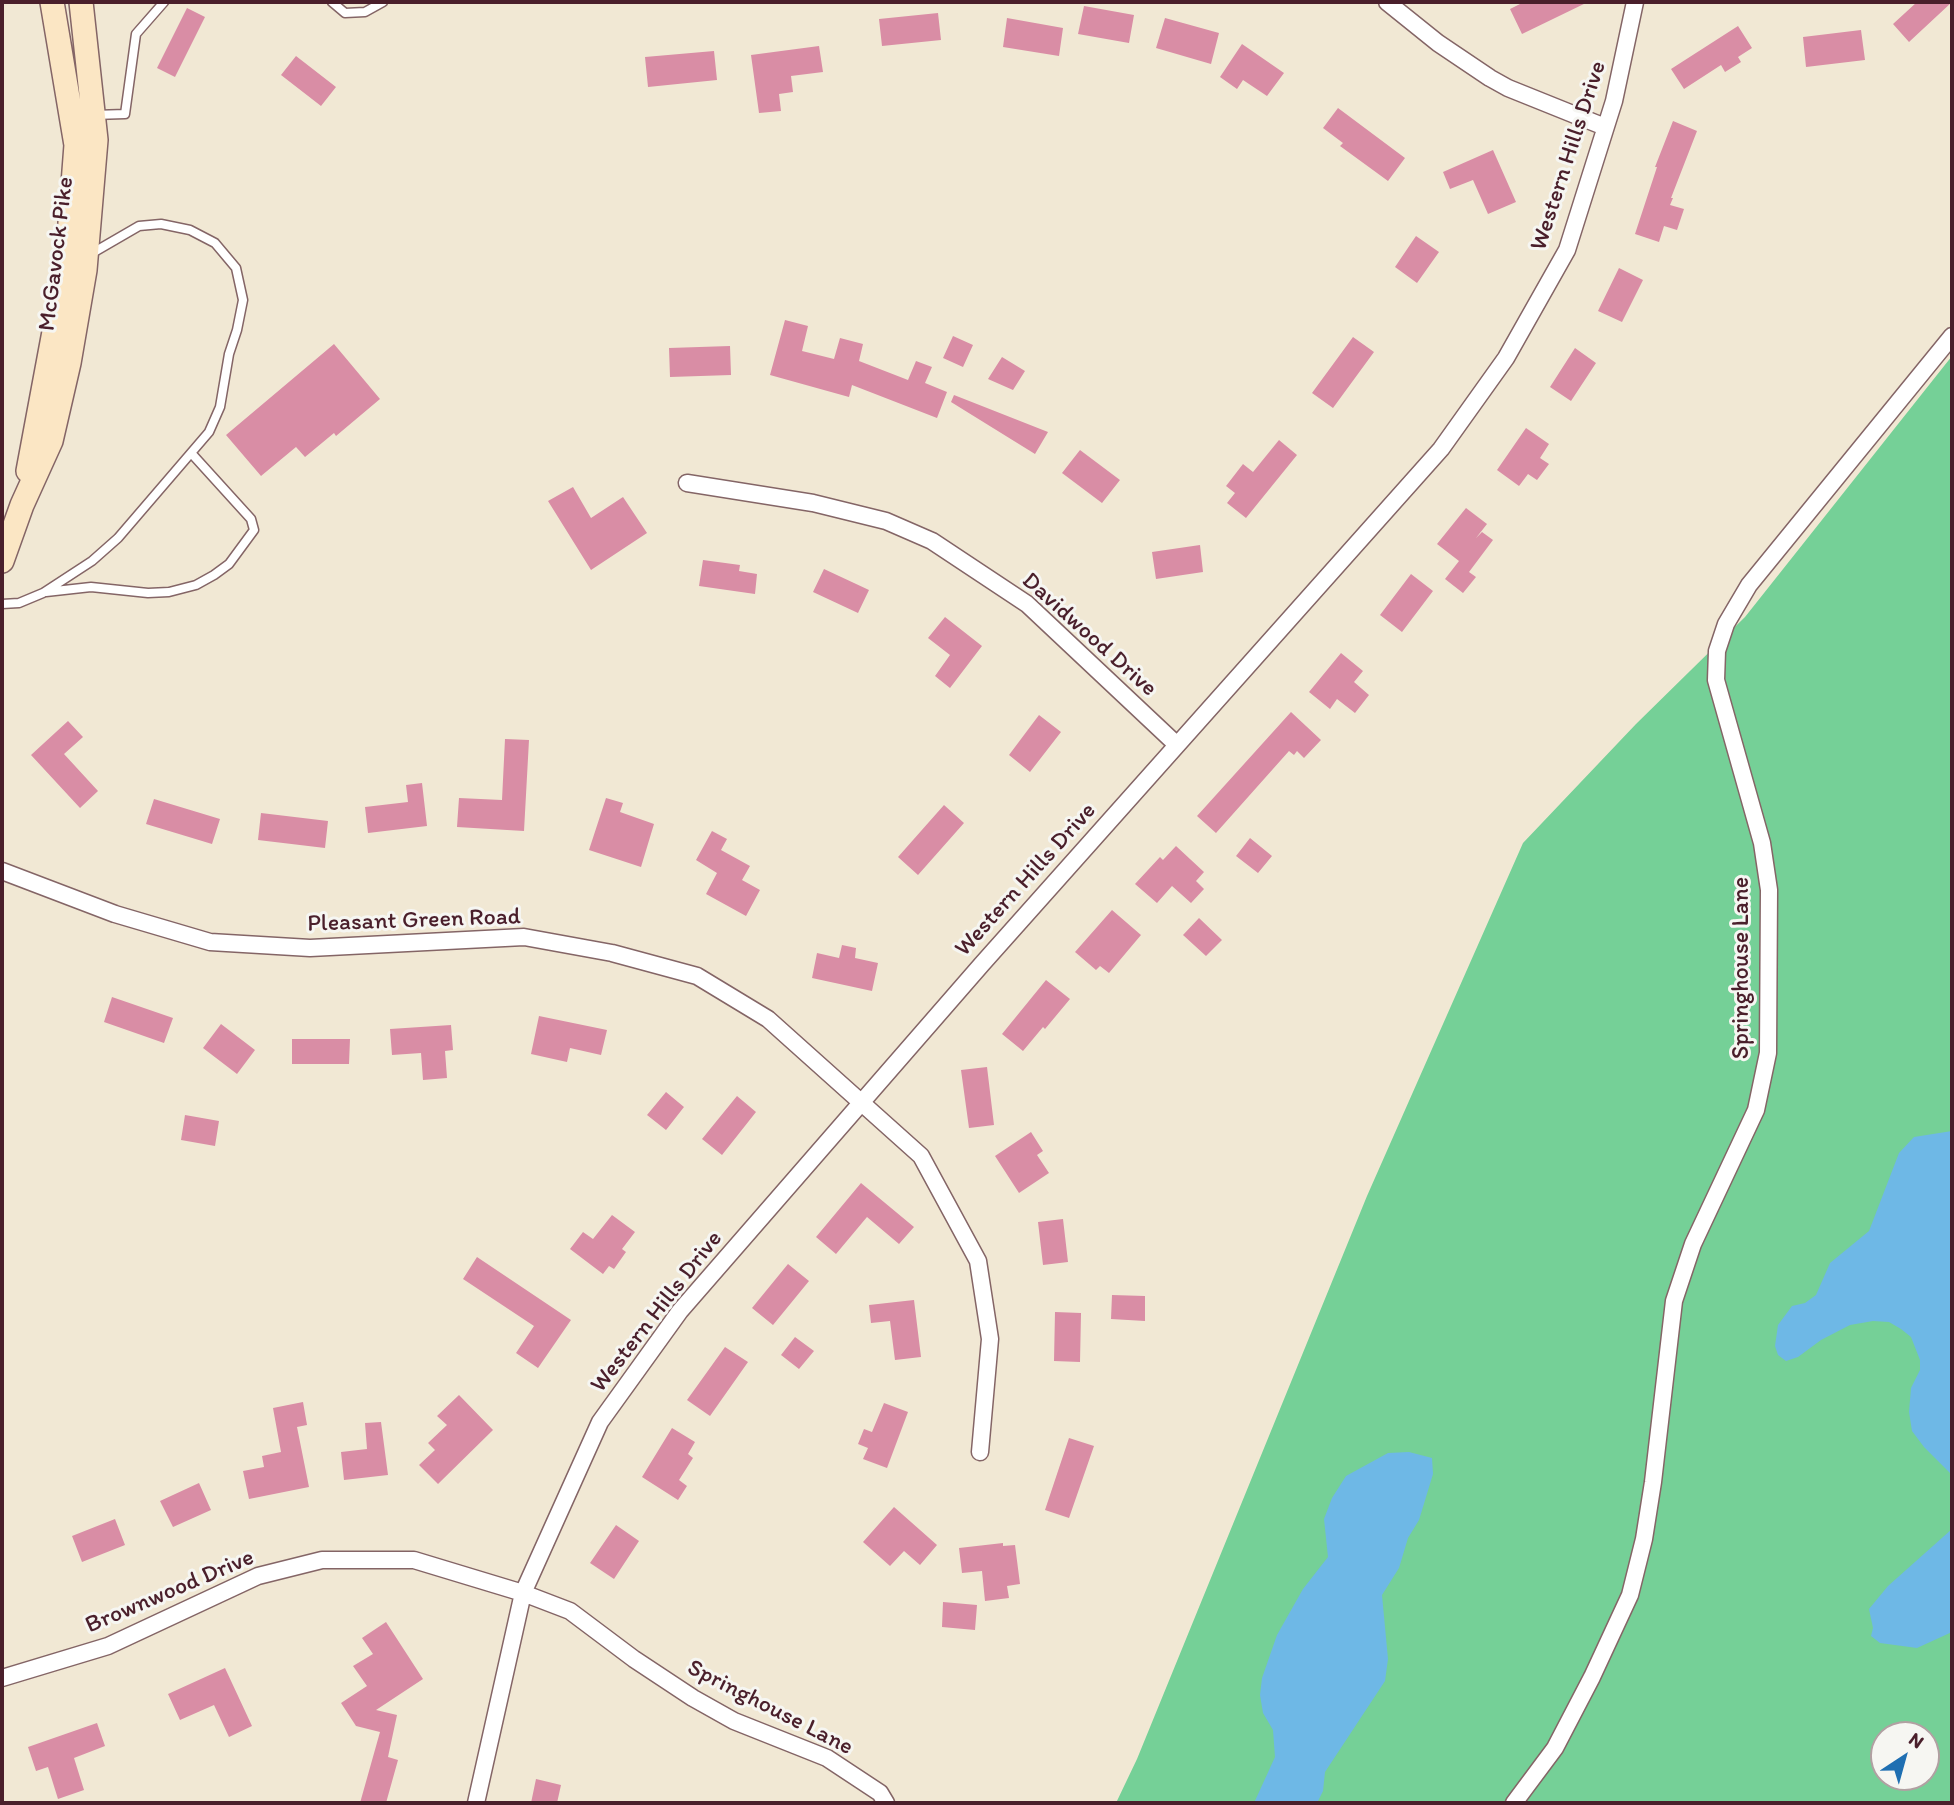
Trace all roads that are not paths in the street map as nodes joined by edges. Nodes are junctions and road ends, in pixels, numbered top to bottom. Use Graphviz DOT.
graph roads {
  1 [pos="51,2"];
  2 [pos="81,2"];
  3 [pos="164,2"];
  4 [pos="332,2"];
  5 [pos="383,2"];
  6 [pos="1387,2"];
  7 [pos="1636,2"];
  8 [pos="93,115"];
  9 [pos="1605,127"];
  10 [pos="77,259"];
  11 [pos="1952,336"];
  12 [pos="192,454"];
  13 [pos="687,483"];
  14 [pos="2,561"];
  15 [pos="43,593"];
  16 [pos="2,604"];
  17 [pos="1177,745"];
  18 [pos="2,871"];
  19 [pos="861,1104"];
  20 [pos="979,1452"];
  21 [pos="523,1593"];
  22 [pos="2,1678"];
  23 [pos="476,1803"];
  24 [pos="886,1803"];
  25 [pos="1514,1803"];
  1 -- 10 [label="main road, McGavock Pike"];
  2 -- 8 [label="main road, McGavock Pike"];
  3 -- 8 [label="lane"];
  4 -- 5 [label="lane"];
  6 -- 9 [label="street"];
  7 -- 9 [label="street, Western Hills Drive"];
  8 -- 10 [label="main road, McGavock Pike"];
  9 -- 17 [label="street, Western Hills Drive"];
  10 -- 12 [label="lane"];
  10 -- 14 [label="main road, McGavock Pike"];
  11 -- 25 [label="street, Springhouse Lane"];
  12 -- 15 [label="lane"];
  12 -- 15 [label="lane"];
  13 -- 17 [label="street, Davidwood Drive"];
  15 -- 16 [label="lane"];
  17 -- 19 [label="street, Western Hills Drive"];
  18 -- 19 [label="street, Pleasant Green Road"];
  19 -- 20 [label="street, Pleasant Green Road"];
  19 -- 21 [label="street, Western Hills Drive"];
  21 -- 22 [label="street, Brownwood Drive"];
  21 -- 23 [label="street, Western Hills Drive"];
  21 -- 24 [label="street, Springhouse Lane"];
}
